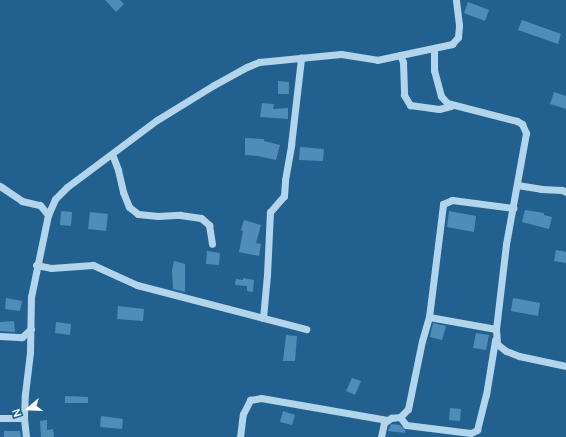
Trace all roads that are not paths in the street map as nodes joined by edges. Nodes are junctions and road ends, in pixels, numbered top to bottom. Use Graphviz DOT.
graph roads {
  1 [pos="456,0"];
  2 [pos="434,49"];
  3 [pos="400,55"];
  4 [pos="301,58"];
  5 [pos="451,106"];
  6 [pos="112,154"];
  7 [pos="517,185"];
  8 [pos="0,186"];
  9 [pos="566,192"];
  10 [pos="513,208"];
  11 [pos="48,215"];
  12 [pos="212,244"];
  13 [pos="36,265"];
  14 [pos="429,317"];
  15 [pos="263,318"];
  16 [pos="31,329"];
  17 [pos="306,329"];
  18 [pos="496,329"];
  19 [pos="0,336"];
  20 [pos="495,339"];
  21 [pos="566,366"];
  22 [pos="400,417"];
  23 [pos="0,418"];
  24 [pos="24,418"];
  25 [pos="387,420"];
  26 [pos="26,437"];
  27 [pos="240,437"];
  28 [pos="381,437"];
  1 -- 2 [label="street"];
  2 -- 3 [label="street"];
  2 -- 5 [label="street"];
  3 -- 4 [label="street"];
  3 -- 5 [label="street"];
  4 -- 6 [label="street"];
  4 -- 15 [label="street"];
  5 -- 7 [label="street"];
  6 -- 11 [label="street"];
  6 -- 12 [label="street"];
  7 -- 9 [label="street"];
  7 -- 10 [label="street"];
  8 -- 11 [label="street"];
  10 -- 14 [label="street"];
  10 -- 18 [label="street"];
  11 -- 13 [label="street"];
  13 -- 15 [label="street"];
  13 -- 16 [label="street"];
  14 -- 18 [label="street"];
  14 -- 22 [label="street"];
  15 -- 17 [label="street"];
  16 -- 19 [label="street"];
  16 -- 24 [label="street"];
  18 -- 20 [label="street"];
  20 -- 21 [label="street"];
  20 -- 22 [label="street"];
  22 -- 25 [label="street"];
  23 -- 24 [label="street"];
  24 -- 26 [label="street"];
  25 -- 27 [label="street"];
  25 -- 28 [label="street"];
}
